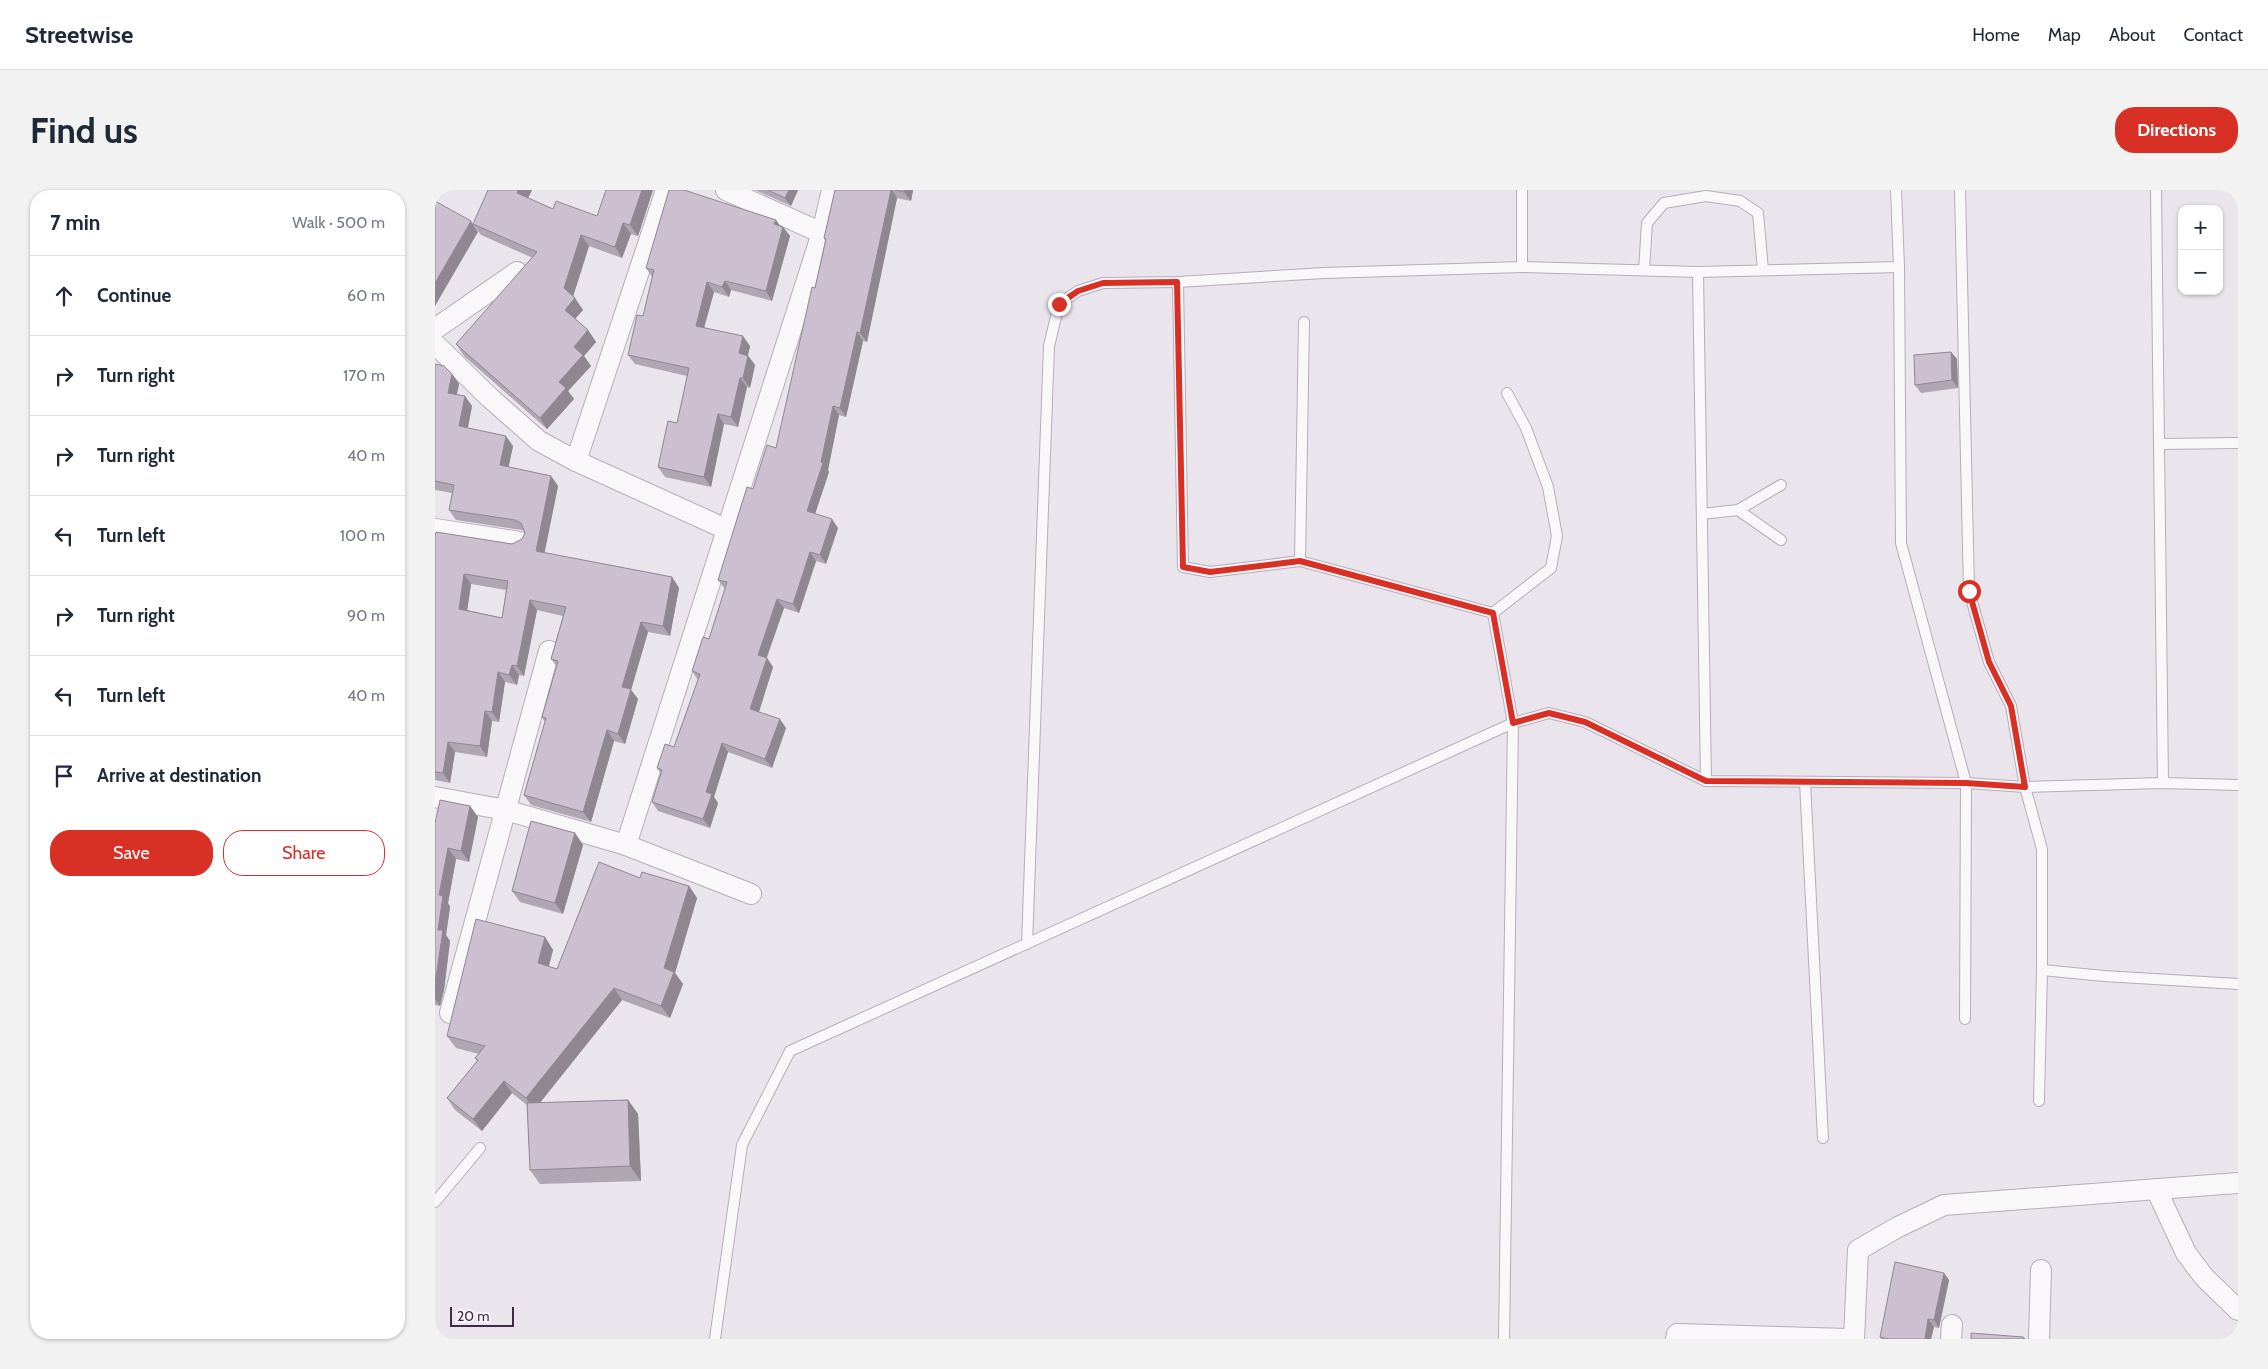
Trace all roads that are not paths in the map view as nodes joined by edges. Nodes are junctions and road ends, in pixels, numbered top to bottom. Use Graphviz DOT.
graph roads {
  1 [pos="666,190"];
  2 [pos="726,190"];
  3 [pos="832,190"];
  4 [pos="1523,190"];
  5 [pos="1896,190"];
  6 [pos="1960,190"];
  7 [pos="2156,190"];
  8 [pos="822,233"];
  9 [pos="1523,267"];
  10 [pos="1899,267"];
  11 [pos="1644,270"];
  12 [pos="1763,270"];
  13 [pos="517,272"];
  14 [pos="1698,272"];
  15 [pos="1177,282"];
  16 [pos="1304,322"];
  17 [pos="435,329"];
  18 [pos="435,344"];
  19 [pos="1507,393"];
  20 [pos="2238,443"];
  21 [pos="2159,444"];
  22 [pos="576,461"];
  23 [pos="1781,485"];
  24 [pos="1738,510"];
  25 [pos="1703,514"];
  26 [pos="435,529"];
  27 [pos="728,530"];
  28 [pos="1781,540"];
  29 [pos="520,542"];
  30 [pos="1300,561"];
  31 [pos="1493,613"];
  32 [pos="549,651"];
  33 [pos="1513,723"];
  34 [pos="1706,781"];
  35 [pos="1805,782"];
  36 [pos="1966,783"];
  37 [pos="2163,783"];
  38 [pos="2238,785"];
  39 [pos="2025,787"];
  40 [pos="435,797"];
  41 [pos="506,810"];
  42 [pos="625,845"];
  43 [pos="751,894"];
  44 [pos="1027,944"];
  45 [pos="2042,970"];
  46 [pos="2238,984"];
  47 [pos="450,1013"];
  48 [pos="1965,1019"];
  49 [pos="2039,1101"];
  50 [pos="1823,1138"];
  51 [pos="480,1148"];
  52 [pos="2238,1183"];
  53 [pos="2156,1189"];
  54 [pos="435,1202"];
  55 [pos="2041,1270"];
  56 [pos="2238,1310"];
  57 [pos="715,1339"];
  58 [pos="1504,1339"];
  59 [pos="1677,1339"];
  60 [pos="1848,1339"];
  61 [pos="1854,1339"];
  62 [pos="2039,1339"];
  1 -- 22 [label="street"];
  2 -- 8 [label="street"];
  3 -- 8 [label="street"];
  4 -- 9 [label="lane"];
  5 -- 10 [label="lane"];
  6 -- 39 [label="lane"];
  7 -- 21 [label="lane"];
  8 -- 27 [label="street"];
  9 -- 11 [label="lane"];
  9 -- 15 [label="lane"];
  10 -- 12 [label="lane"];
  10 -- 36 [label="lane"];
  11 -- 12 [label="lane"];
  11 -- 14 [label="lane"];
  12 -- 14 [label="lane"];
  13 -- 17 [label="street"];
  14 -- 25 [label="lane"];
  15 -- 30 [label="lane"];
  15 -- 44 [label="lane"];
  16 -- 30 [label="lane"];
  18 -- 22 [label="street"];
  19 -- 31 [label="lane"];
  20 -- 21 [label="lane"];
  21 -- 37 [label="lane"];
  22 -- 27 [label="street"];
  23 -- 24 [label="lane"];
  24 -- 25 [label="lane"];
  24 -- 28 [label="lane"];
  25 -- 34 [label="lane"];
  26 -- 29 [label="street"];
  27 -- 42 [label="street"];
  30 -- 31 [label="lane"];
  31 -- 33 [label="lane"];
  32 -- 41 [label="street"];
  33 -- 34 [label="lane"];
  33 -- 44 [label="lane"];
  33 -- 58 [label="lane"];
  34 -- 35 [label="lane"];
  35 -- 36 [label="lane"];
  35 -- 50 [label="lane"];
  36 -- 39 [label="lane"];
  36 -- 48 [label="lane"];
  37 -- 38 [label="lane"];
  37 -- 39 [label="lane"];
  39 -- 45 [label="lane"];
  40 -- 41 [label="street"];
  41 -- 42 [label="street"];
  41 -- 47 [label="street"];
  42 -- 43 [label="street"];
  44 -- 57 [label="lane"];
  45 -- 46 [label="lane"];
  45 -- 49 [label="lane"];
  51 -- 54 [label="lane"];
  52 -- 53 [label="street"];
  53 -- 56 [label="street"];
  53 -- 61 [label="street"];
  55 -- 62 [label="street"];
  59 -- 60 [label="street"];
}
